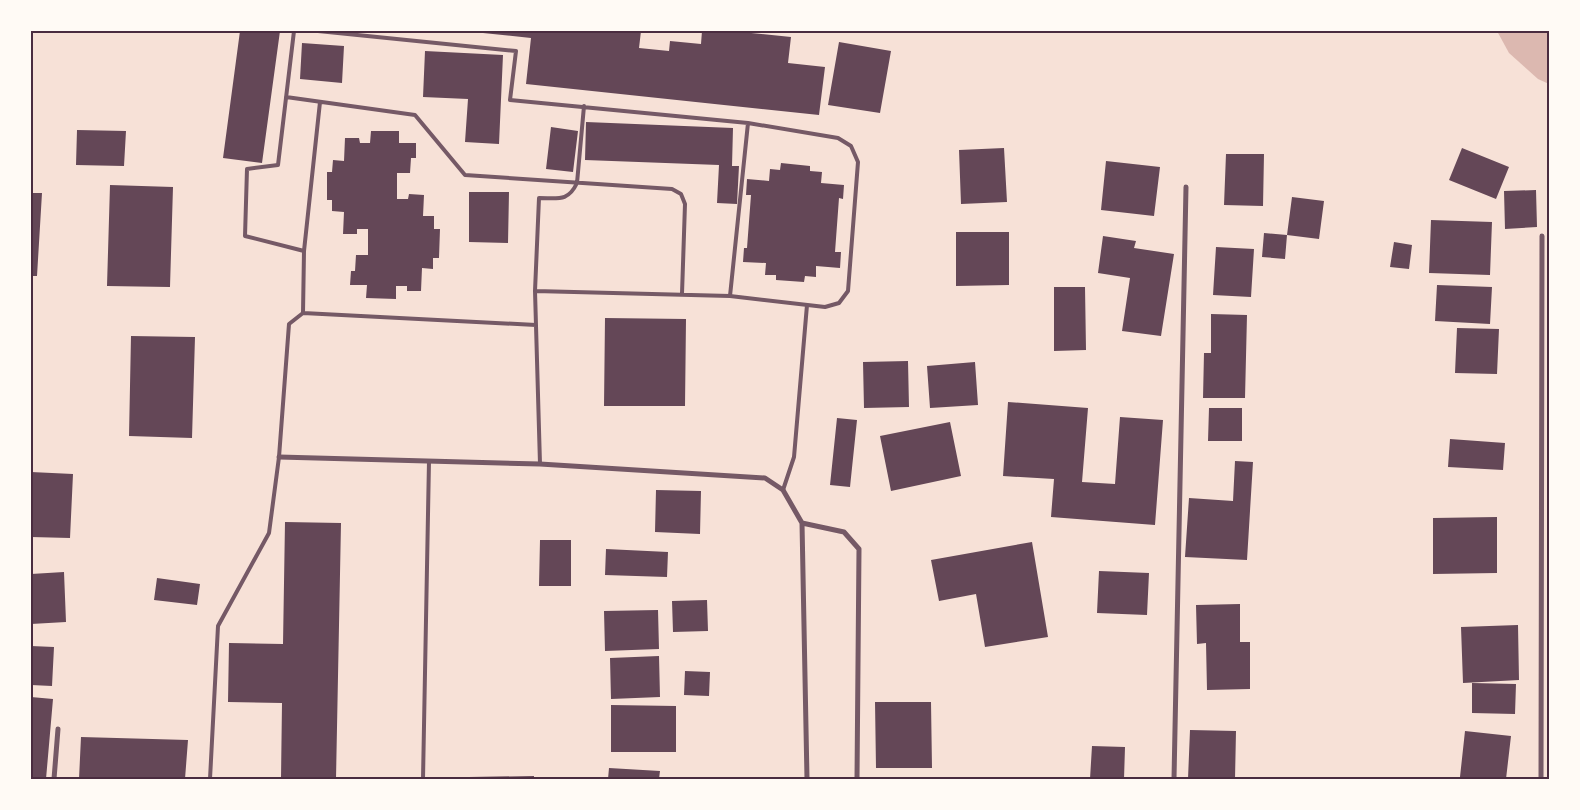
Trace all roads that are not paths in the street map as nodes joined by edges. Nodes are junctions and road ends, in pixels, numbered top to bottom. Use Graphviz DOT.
graph roads {
  1 [pos="294,31"];
  2 [pos="318,31"];
  3 [pos="286,97"];
  4 [pos="320,102"];
  5 [pos="584,106"];
  6 [pos="748,122"];
  7 [pos="577,183"];
  8 [pos="1186,187"];
  9 [pos="1542,236"];
  10 [pos="304,251"];
  11 [pos="535,291"];
  12 [pos="682,294"];
  13 [pos="730,296"];
  14 [pos="807,305"];
  15 [pos="303,313"];
  16 [pos="536,325"];
  17 [pos="279,457"];
  18 [pos="429,461"];
  19 [pos="540,464"];
  20 [pos="783,490"];
  21 [pos="802,523"];
  22 [pos="58,730"];
  23 [pos="54,779"];
  24 [pos="210,779"];
  25 [pos="423,779"];
  26 [pos="807,779"];
  27 [pos="857,779"];
  28 [pos="1174,779"];
  29 [pos="1541,779"];
  1 -- 3 [label="lane"];
  2 -- 5 [label="lane"];
  3 -- 4 [label="lane"];
  3 -- 10 [label="lane"];
  4 -- 7 [label="lane"];
  4 -- 10 [label="lane"];
  5 -- 6 [label="lane"];
  5 -- 7 [label="lane"];
  6 -- 13 [label="lane"];
  6 -- 14 [label="lane"];
  7 -- 11 [label="lane"];
  7 -- 12 [label="lane"];
  8 -- 28 [label="street"];
  9 -- 29 [label="street"];
  10 -- 15 [label="lane"];
  11 -- 12 [label="lane"];
  11 -- 16 [label="lane"];
  12 -- 13 [label="lane"];
  13 -- 14 [label="lane"];
  14 -- 20 [label="lane"];
  15 -- 16 [label="lane"];
  15 -- 17 [label="lane"];
  16 -- 19 [label="lane"];
  17 -- 18 [label="street"];
  17 -- 24 [label="lane"];
  18 -- 19 [label="street"];
  18 -- 25 [label="lane"];
  19 -- 20 [label="street"];
  20 -- 21 [label="street"];
  21 -- 26 [label="street"];
  21 -- 27 [label="street"];
  22 -- 23 [label="street"];
}
